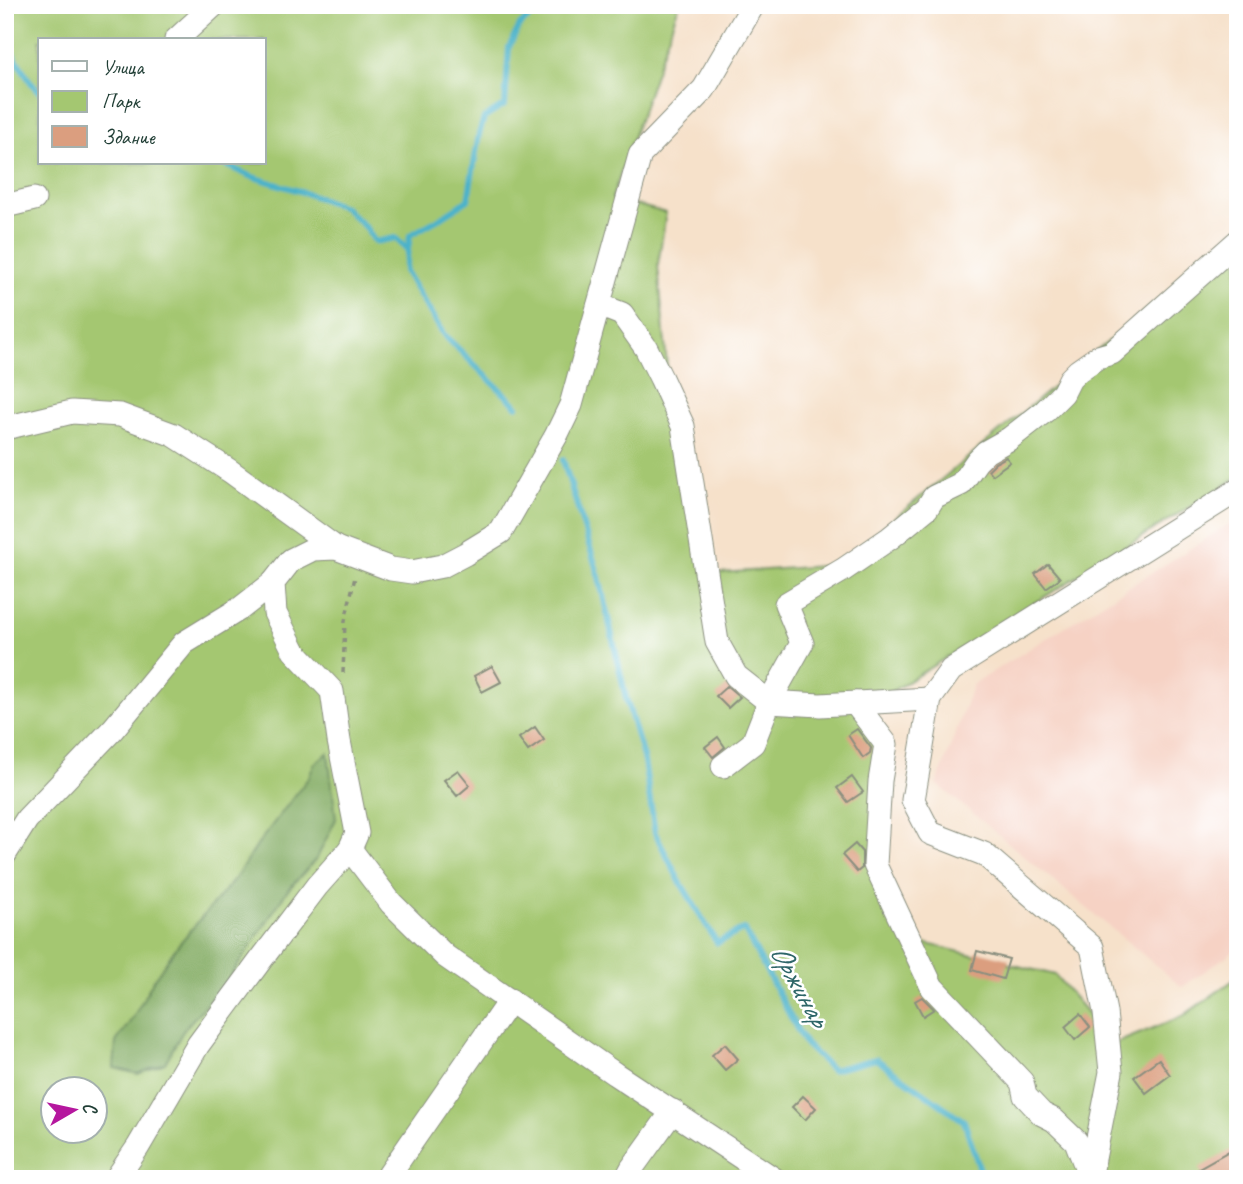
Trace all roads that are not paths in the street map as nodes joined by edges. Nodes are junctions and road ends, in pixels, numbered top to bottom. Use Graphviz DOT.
graph roads {
  1 [pos="214,5"];
  2 [pos="753,5"];
  3 [pos="178,38"];
  4 [pos="34,199"];
  5 [pos="5,206"];
  6 [pos="1238,241"];
  7 [pos="599,305"];
  8 [pos="5,428"];
  9 [pos="1238,490"];
  10 [pos="336,548"];
  11 [pos="272,583"];
  12 [pos="930,699"];
  13 [pos="769,702"];
  14 [pos="855,703"];
  15 [pos="723,766"];
  16 [pos="350,849"];
  17 [pos="5,854"];
  18 [pos="510,1000"];
  19 [pos="673,1111"];
  20 [pos="1090,1178"];
  21 [pos="116,1179"];
  22 [pos="386,1179"];
  23 [pos="626,1179"];
  24 [pos="774,1179"];
  1 -- 3 [label="street"];
  2 -- 7 [label="street"];
  4 -- 5 [label="street"];
  6 -- 13 [label="street"];
  7 -- 10 [label="street"];
  7 -- 13 [label="street"];
  8 -- 10 [label="street"];
  9 -- 12 [label="street"];
  10 -- 11 [label="street"];
  11 -- 16 [label="street"];
  11 -- 17 [label="street"];
  12 -- 14 [label="street"];
  12 -- 20 [label="street"];
  13 -- 14 [label="street"];
  13 -- 15 [label="street"];
  14 -- 20 [label="street"];
  16 -- 18 [label="street"];
  16 -- 21 [label="street"];
  18 -- 19 [label="street"];
  18 -- 22 [label="street"];
  19 -- 23 [label="street"];
  19 -- 24 [label="street"];
}
